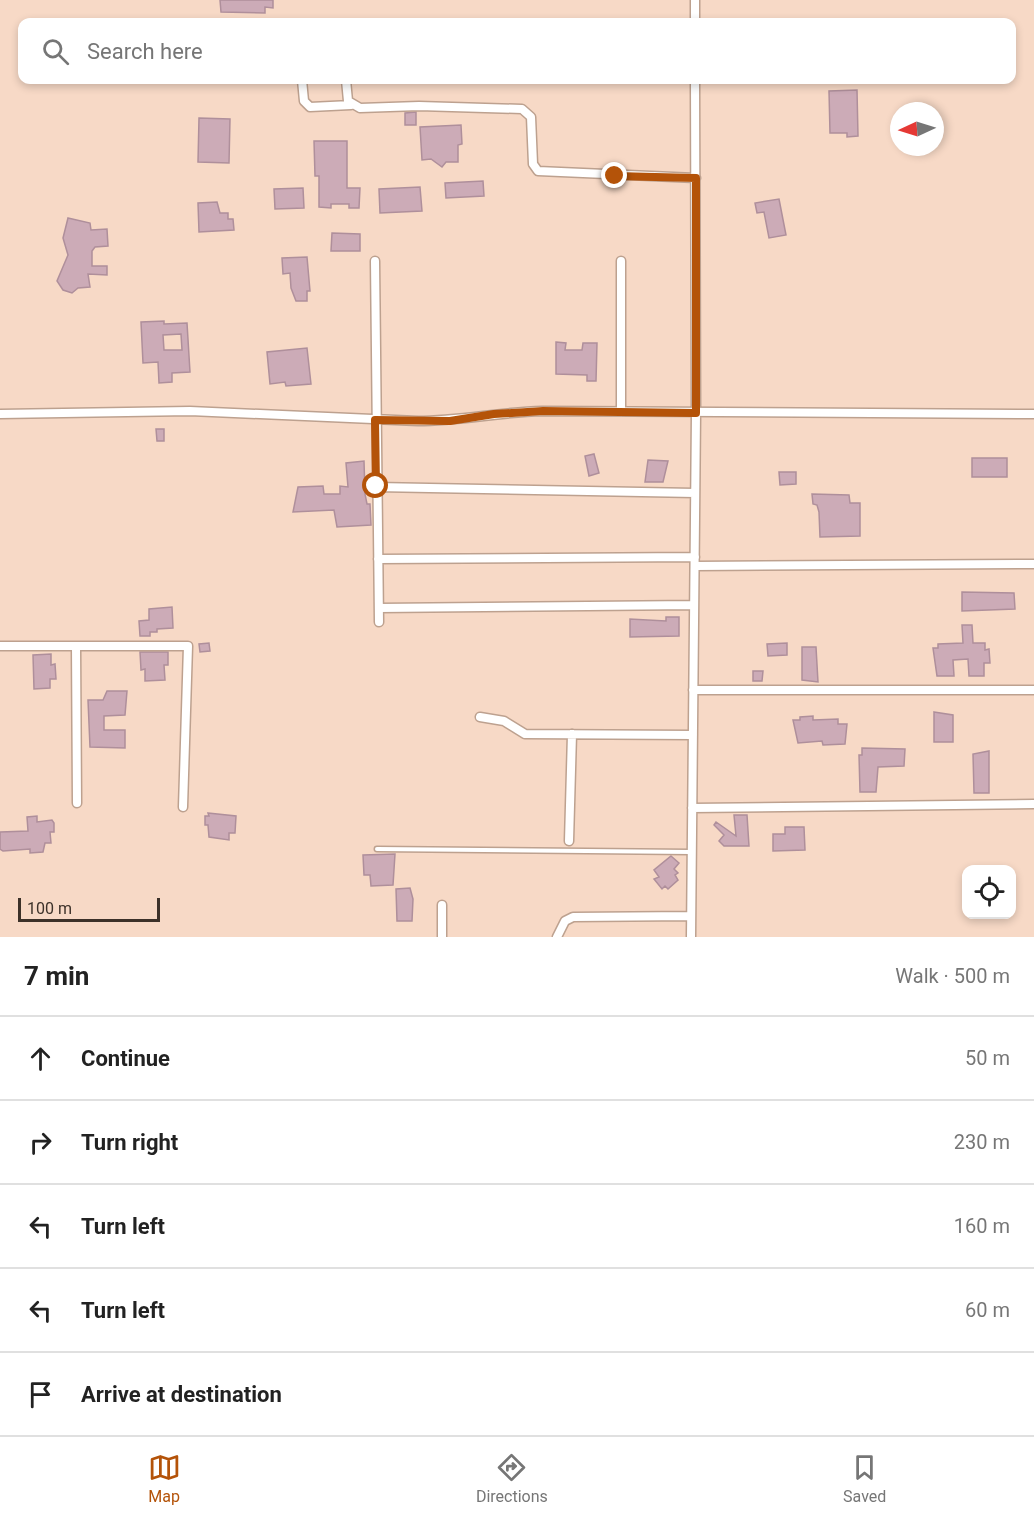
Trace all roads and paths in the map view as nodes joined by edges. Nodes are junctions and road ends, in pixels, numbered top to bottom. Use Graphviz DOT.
graph roads {
  1 [pos="695,0"];
  2 [pos="695,18"];
  3 [pos="302,84"];
  4 [pos="346,84"];
  5 [pos="695,84"];
  6 [pos="351,105"];
  7 [pos="696,178"];
  8 [pos="375,261"];
  9 [pos="621,261"];
  10 [pos="621,411"];
  11 [pos="696,413"];
  12 [pos="0,414"];
  13 [pos="1034,414"];
  14 [pos="375,420"];
  15 [pos="376,486"];
  16 [pos="695,493"];
  17 [pos="378,559"];
  18 [pos="695,561"];
  19 [pos="1034,564"];
  20 [pos="694,605"];
  21 [pos="379,608"];
  22 [pos="379,622"];
  23 [pos="0,646"];
  24 [pos="76,646"];
  25 [pos="693,690"];
  26 [pos="1034,690"];
  27 [pos="480,717"];
  28 [pos="572,734"];
  29 [pos="693,735"];
  30 [pos="77,803"];
  31 [pos="1034,804"];
  32 [pos="183,807"];
  33 [pos="692,808"];
  34 [pos="569,841"];
  35 [pos="376,849"];
  36 [pos="692,852"];
  37 [pos="442,905"];
  38 [pos="691,916"];
  39 [pos="442,937"];
  40 [pos="557,937"];
  41 [pos="691,937"];
  1 -- 2 [label="street"];
  3 -- 6 [label="street"];
  4 -- 6 [label="street"];
  5 -- 7 [label="street"];
  6 -- 7 [label="street"];
  7 -- 11 [label="street"];
  8 -- 14 [label="street"];
  9 -- 10 [label="street"];
  10 -- 11 [label="street"];
  10 -- 14 [label="street"];
  11 -- 13 [label="street"];
  11 -- 16 [label="street"];
  12 -- 14 [label="street"];
  14 -- 15 [label="street"];
  15 -- 16 [label="street"];
  15 -- 17 [label="street"];
  16 -- 18 [label="street"];
  17 -- 18 [label="street"];
  17 -- 21 [label="street"];
  18 -- 19 [label="street"];
  18 -- 20 [label="street"];
  20 -- 21 [label="street"];
  20 -- 25 [label="street"];
  21 -- 22 [label="street"];
  23 -- 24 [label="street"];
  24 -- 30 [label="street"];
  24 -- 32 [label="street"];
  25 -- 26 [label="street"];
  25 -- 29 [label="street"];
  27 -- 28 [label="street"];
  28 -- 29 [label="street"];
  28 -- 34 [label="street"];
  29 -- 33 [label="street"];
  31 -- 33 [label="street"];
  33 -- 36 [label="street"];
  35 -- 36 [label="lane"];
  36 -- 38 [label="street"];
  37 -- 39 [label="street"];
  38 -- 40 [label="street"];
  38 -- 41 [label="street"];
}
